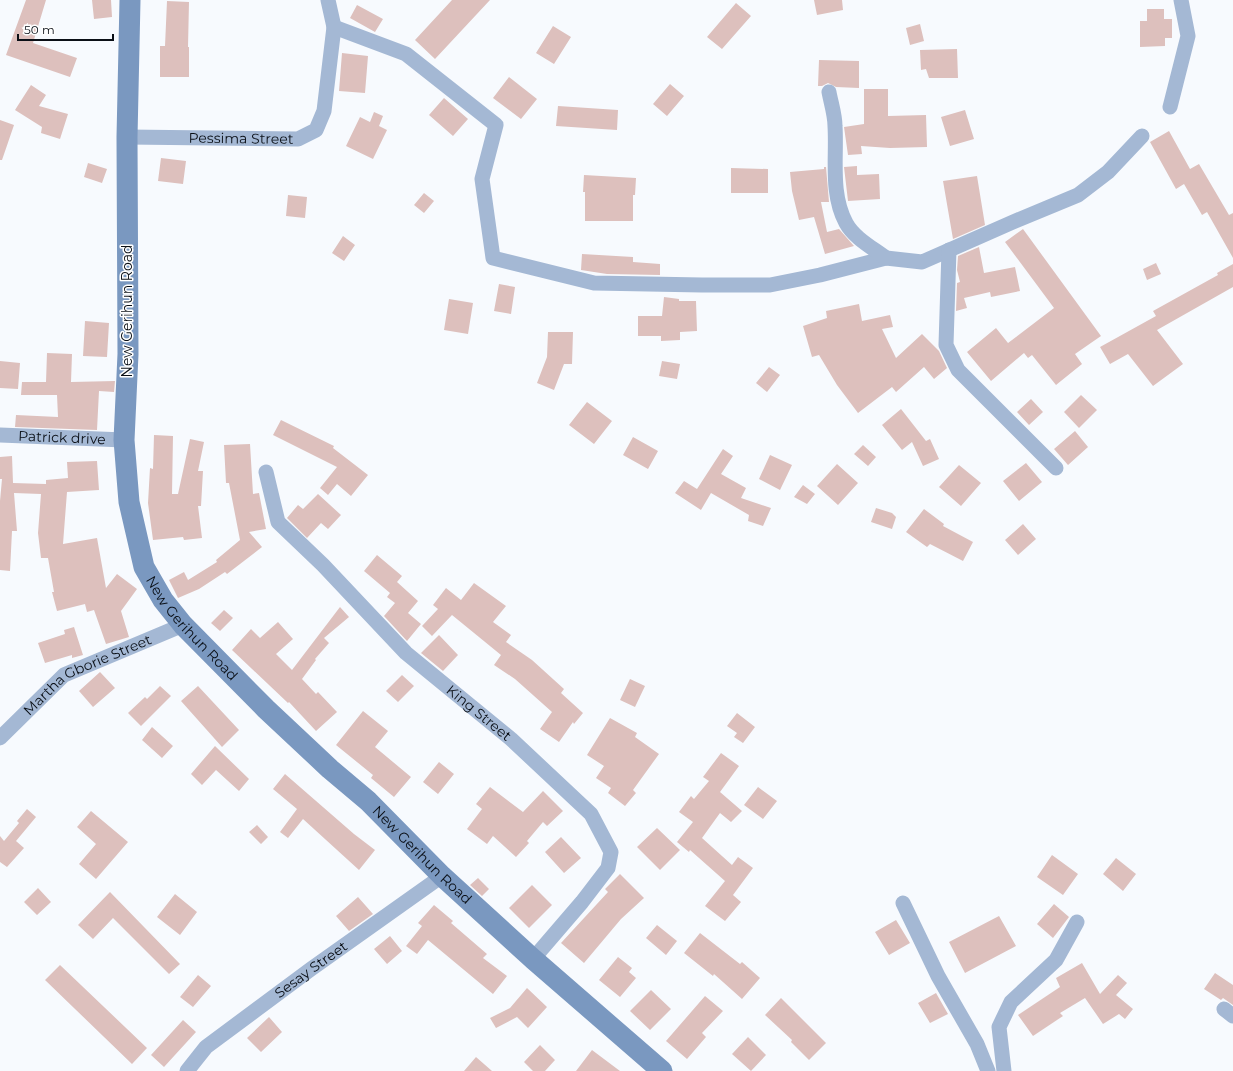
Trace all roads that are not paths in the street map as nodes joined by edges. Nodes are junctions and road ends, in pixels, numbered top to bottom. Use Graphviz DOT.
graph roads {
  1 [pos="130,0"];
  2 [pos="328,0"];
  3 [pos="1182,0"];
  4 [pos="334,27"];
  5 [pos="829,92"];
  6 [pos="1170,107"];
  7 [pos="1142,136"];
  8 [pos="127,137"];
  9 [pos="949,250"];
  10 [pos="886,258"];
  11 [pos="0,435"];
  12 [pos="124,440"];
  13 [pos="1056,468"];
  14 [pos="266,472"];
  15 [pos="183,625"];
  16 [pos="0,738"];
  17 [pos="442,876"];
  18 [pos="903,903"];
  19 [pos="1077,922"];
  20 [pos="533,959"];
  21 [pos="187,1071"];
  22 [pos="662,1071"];
  23 [pos="988,1071"];
  24 [pos="1004,1071"];
  1 -- 8 [label="street, New Gerihun Road"];
  2 -- 4 [label="street, Pessima Street"];
  3 -- 6 [label="street"];
  4 -- 8 [label="street, Pessima Street"];
  4 -- 10 [label="street"];
  5 -- 10 [label="street"];
  7 -- 9 [label="street"];
  8 -- 12 [label="street, New Gerihun Road"];
  9 -- 10 [label="street"];
  9 -- 13 [label="street"];
  11 -- 12 [label="street, Patrick drive"];
  12 -- 15 [label="street, New Gerihun Road"];
  14 -- 20 [label="street, King Street"];
  15 -- 16 [label="street, Martha Gborie Street"];
  15 -- 17 [label="street, New Gerihun Road"];
  17 -- 20 [label="street, New Gerihun Road"];
  17 -- 21 [label="street, Sesay Street"];
  18 -- 23 [label="street"];
  19 -- 24 [label="street"];
  20 -- 22 [label="street, New Gerihun Road"];
}
